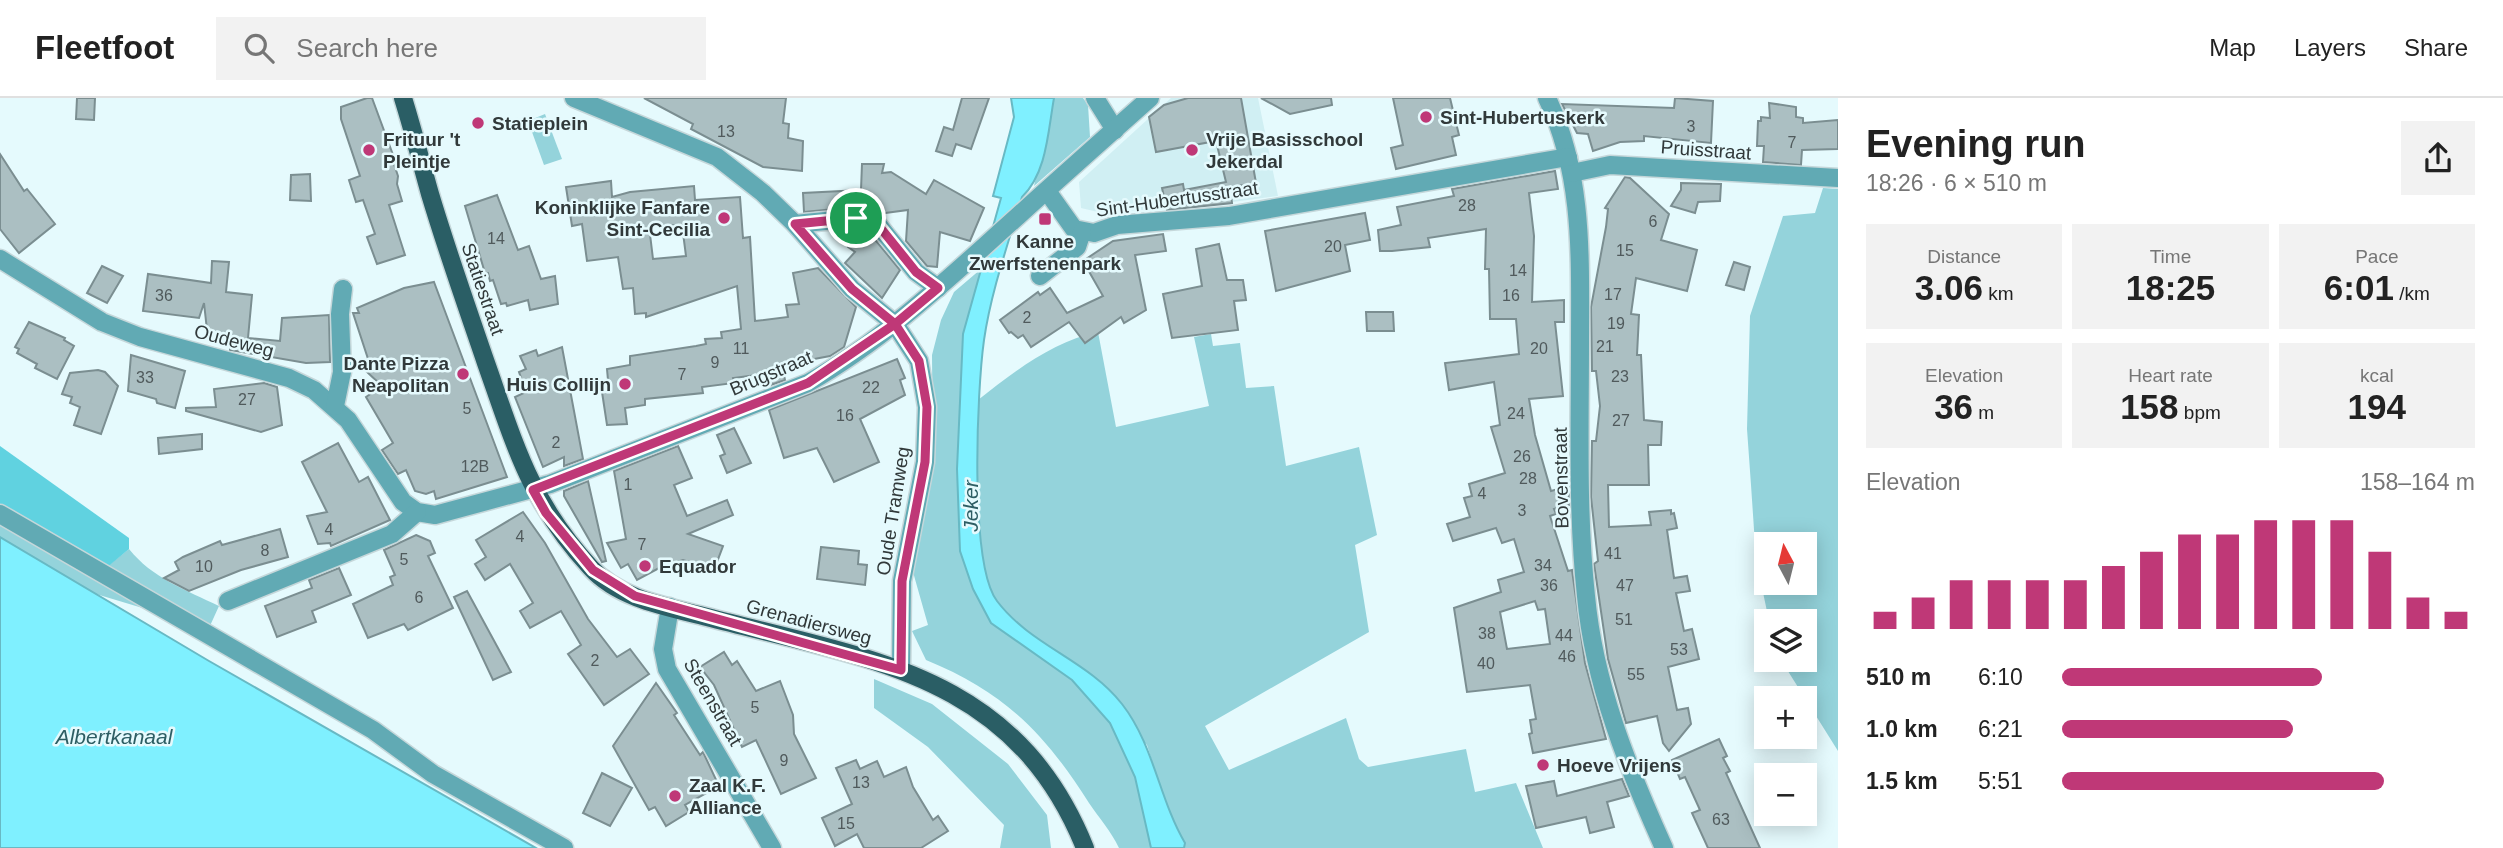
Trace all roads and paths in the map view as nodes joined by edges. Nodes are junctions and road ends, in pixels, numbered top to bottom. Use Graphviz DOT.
graph roads {
  1 [pos="403,98"];
  2 [pos="574,98"];
  3 [pos="1095,98"];
  4 [pos="1150,98"];
  5 [pos="1546,98"];
  6 [pos="1115,130"];
  7 [pos="1570,165"];
  8 [pos="1838,178"];
  9 [pos="1046,191"];
  10 [pos="795,224"];
  11 [pos="1082,232"];
  12 [pos="0,259"];
  13 [pos="1040,276"];
  14 [pos="938,288"];
  15 [pos="343,289"];
  16 [pos="895,324"];
  17 [pos="335,406"];
  18 [pos="533,490"];
  19 [pos="417,512"];
  20 [pos="0,514"];
  21 [pos="228,601"];
  22 [pos="670,607"];
  23 [pos="901,670"];
  24 [pos="564,848"];
  25 [pos="772,848"];
  26 [pos="1085,848"];
  27 [pos="1664,848"];
  1 -- 18 [label="main road, Statiestraat"];
  2 -- 10 [label="street, Oude Tramweg"];
  3 -- 6 [label="street"];
  4 -- 6 [label="street, Brugstraat"];
  5 -- 7 [label="street, Bovenstraat"];
  6 -- 9 [label="street, Brugstraat"];
  7 -- 8 [label="street, Pruisstraat"];
  7 -- 11 [label="street, Sint-Hubertusstraat"];
  7 -- 27 [label="street, Bovenstraat"];
  9 -- 11 [label="street, Sint-Hubertusstraat"];
  9 -- 14 [label="street, Brugstraat"];
  10 -- 14 [label="street"];
  10 -- 16 [label="street, Oude Tramweg"];
  11 -- 13 [label="street, Sint-Hubertusstraat"];
  12 -- 17 [label="street, Oudeweg"];
  14 -- 16 [label="street, Brugstraat"];
  15 -- 17 [label="street"];
  16 -- 18 [label="street, Brugstraat"];
  16 -- 23 [label="street, Oude Tramweg"];
  17 -- 19 [label="street, Oudeweg"];
  18 -- 19 [label="street"];
  18 -- 22 [label="main road, Grenadiersweg"];
  19 -- 21 [label="street"];
  20 -- 24 [label="street"];
  22 -- 23 [label="main road, Grenadiersweg"];
  22 -- 25 [label="street, Steenstraat"];
  23 -- 26 [label="main road, Grenadiersweg"];
}
